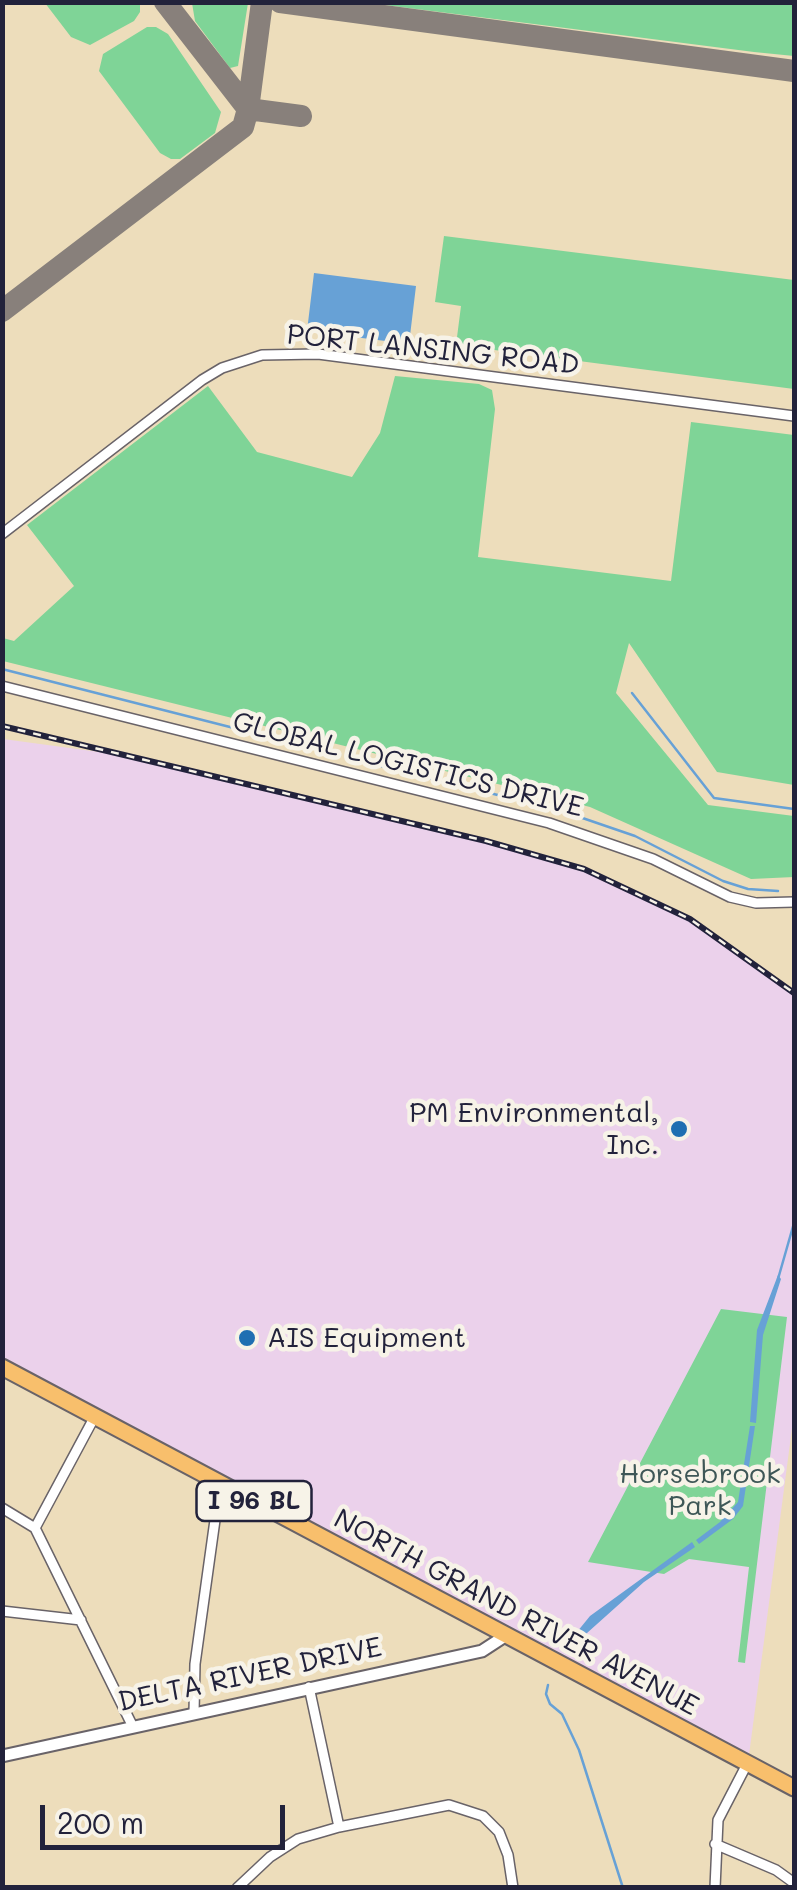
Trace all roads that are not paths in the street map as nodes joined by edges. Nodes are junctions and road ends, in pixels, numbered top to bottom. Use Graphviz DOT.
graph roads {
  1 [pos="794,416"];
  2 [pos="2,534"];
  3 [pos="2,686"];
  4 [pos="794,902"];
  5 [pos="2,1367"];
  6 [pos="95,1416"];
  7 [pos="220,1484"];
  8 [pos="2,1508"];
  9 [pos="34,1528"];
  10 [pos="2,1611"];
  11 [pos="81,1620"];
  12 [pos="504,1636"];
  13 [pos="309,1688"];
  14 [pos="194,1713"];
  15 [pos="133,1726"];
  16 [pos="2,1756"];
  17 [pos="747,1764"];
  18 [pos="794,1788"];
  19 [pos="339,1827"];
  20 [pos="715,1844"];
  21 [pos="794,1883"];
  22 [pos="237,1888"];
  23 [pos="513,1888"];
  24 [pos="715,1888"];
  1 -- 2 [label="street, PORT LANSING ROAD"];
  3 -- 4 [label="street, GLOBAL LOGISTICS DRIVE"];
  5 -- 6 [label="main road, NORTH GRAND RIVER AVENUE / I 96 BL"];
  6 -- 7 [label="main road, NORTH GRAND RIVER AVENUE / I 96 BL"];
  6 -- 9 [label="street"];
  7 -- 12 [label="main road, NORTH GRAND RIVER AVENUE / I 96 BL"];
  7 -- 14 [label="street"];
  8 -- 9 [label="street"];
  9 -- 11 [label="street"];
  10 -- 11 [label="street"];
  11 -- 15 [label="street"];
  12 -- 13 [label="street, DELTA RIVER DRIVE"];
  12 -- 17 [label="main road, NORTH GRAND RIVER AVENUE / I 96 BL"];
  13 -- 14 [label="street, DELTA RIVER DRIVE"];
  13 -- 19 [label="street"];
  14 -- 15 [label="street, DELTA RIVER DRIVE"];
  15 -- 16 [label="street, DELTA RIVER DRIVE"];
  17 -- 18 [label="main road, NORTH GRAND RIVER AVENUE / I 96 BL"];
  17 -- 20 [label="street"];
  19 -- 22 [label="street"];
  19 -- 23 [label="street"];
  20 -- 21 [label="street"];
  20 -- 24 [label="street"];
}
